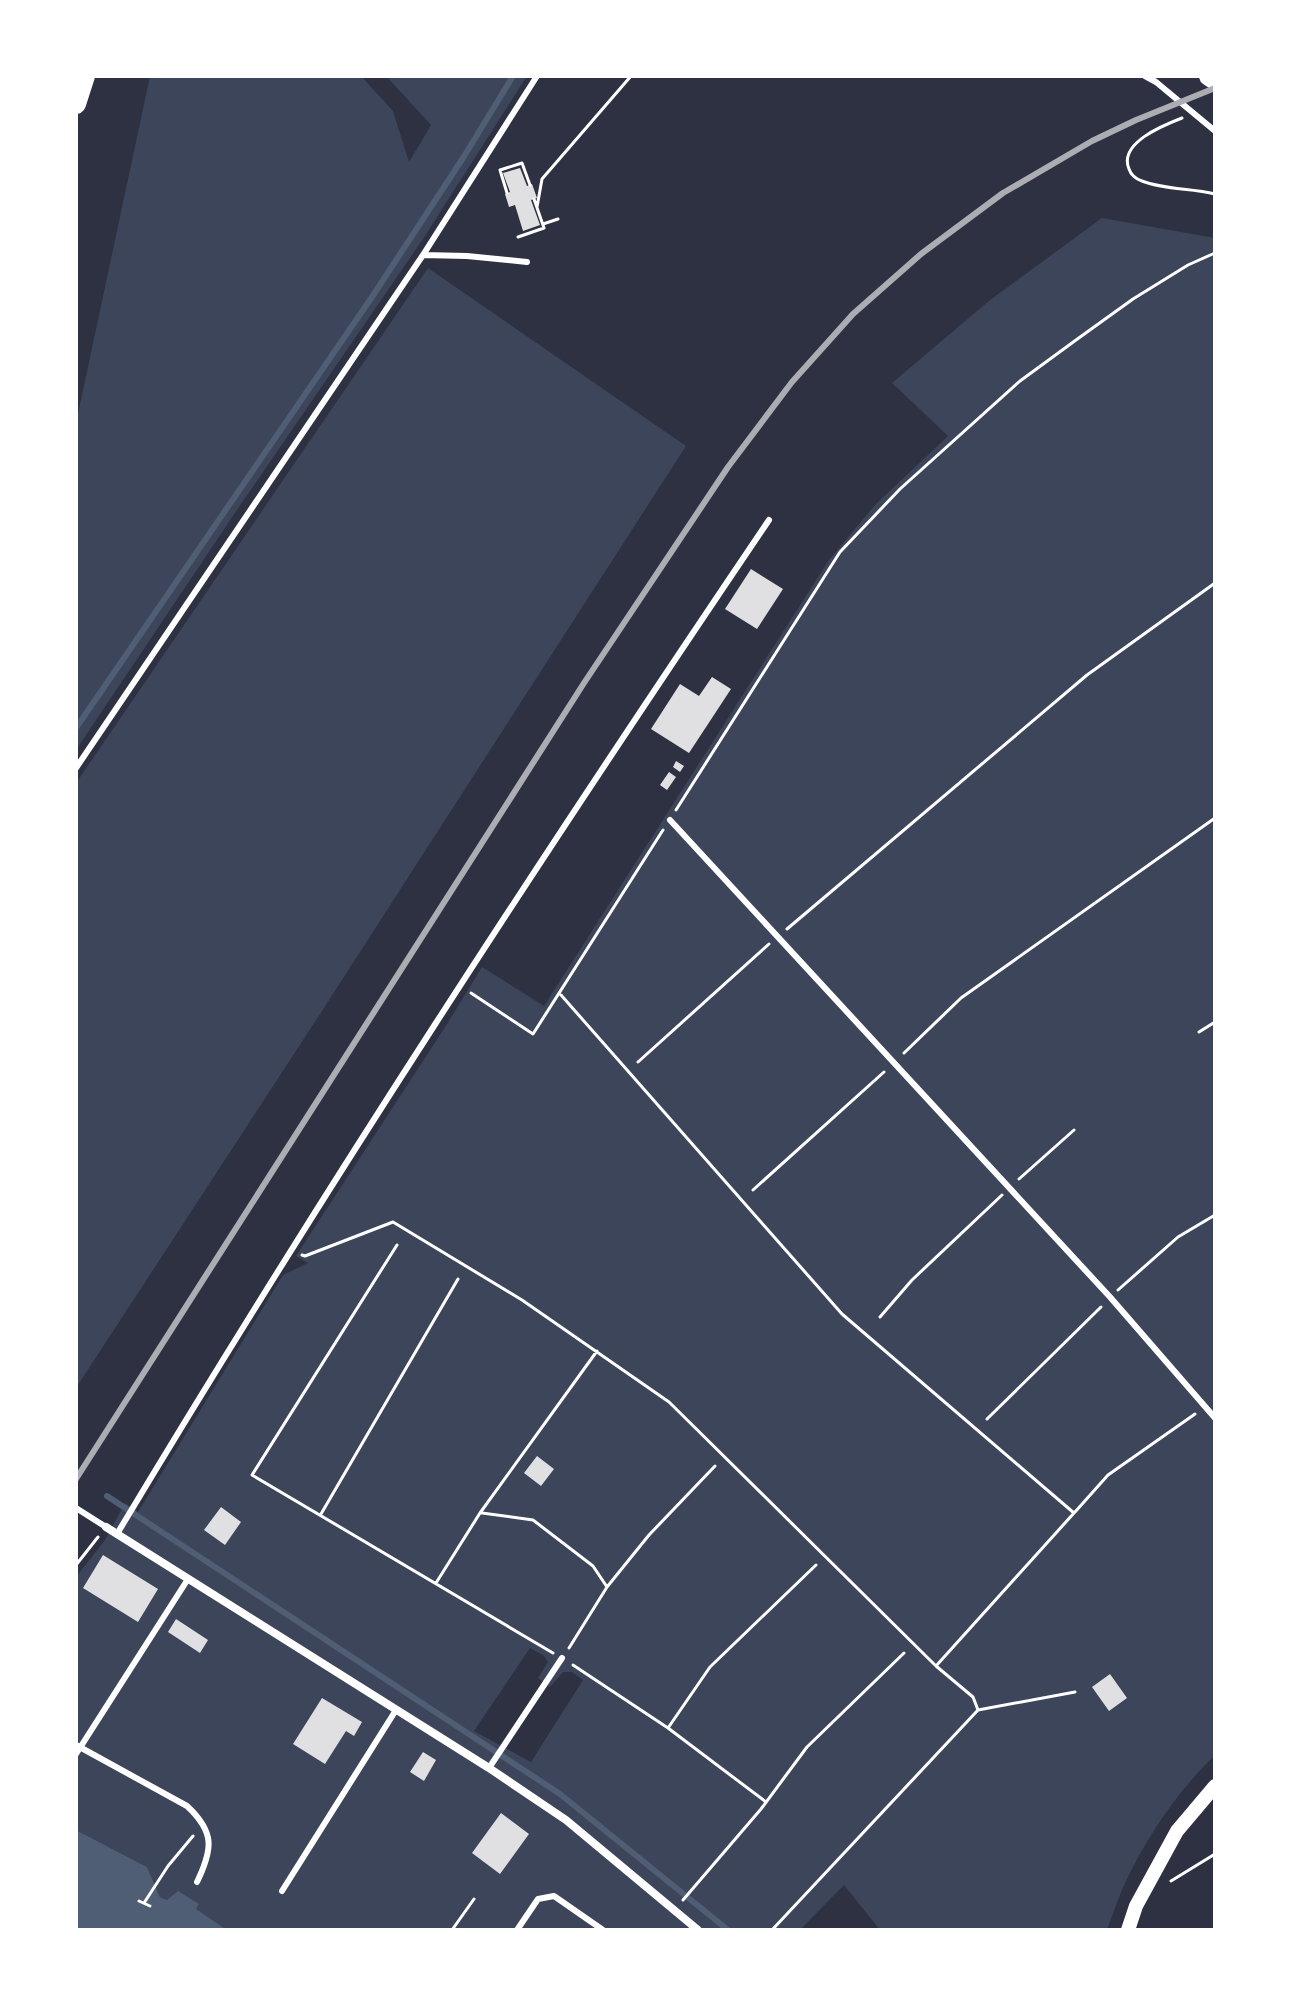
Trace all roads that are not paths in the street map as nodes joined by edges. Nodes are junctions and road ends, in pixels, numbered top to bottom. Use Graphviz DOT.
graph roads {
  1 [pos="85,76"];
  2 [pos="537,76"];
  3 [pos="1145,76"];
  4 [pos="1209,76"];
  5 [pos="1215,80"];
  6 [pos="76,104"];
  7 [pos="1215,131"];
  8 [pos="423,255"];
  9 [pos="527,262"];
  10 [pos="769,520"];
  11 [pos="76,768"];
  12 [pos="670,820"];
  13 [pos="1215,1418"];
  14 [pos="76,1508"];
  15 [pos="106,1527"];
  16 [pos="117,1534"];
  17 [pos="188,1579"];
  18 [pos="562,1658"];
  19 [pos="396,1710"];
  20 [pos="77,1749"];
  21 [pos="489,1768"];
  22 [pos="1215,1786"];
  23 [pos="197,1882"];
  24 [pos="282,1891"];
  25 [pos="517,1930"];
  26 [pos="603,1930"];
  27 [pos="698,1930"];
  28 [pos="1128,1930"];
  1 -- 6 [label="highway"];
  2 -- 8 [label="lane"];
  3 -- 7 [label="lane"];
  4 -- 5 [label="highway"];
  8 -- 9 [label="lane"];
  8 -- 11 [label="lane"];
  10 -- 16 [label="lane"];
  12 -- 13 [label="lane"];
  14 -- 15 [label="lane"];
  15 -- 16 [label="street"];
  16 -- 17 [label="street"];
  17 -- 19 [label="street"];
  17 -- 20 [label="lane"];
  18 -- 21 [label="lane"];
  19 -- 21 [label="street"];
  19 -- 24 [label="lane"];
  20 -- 23 [label="lane"];
  21 -- 27 [label="street"];
  22 -- 28 [label="street"];
  25 -- 26 [label="lane"];
}
